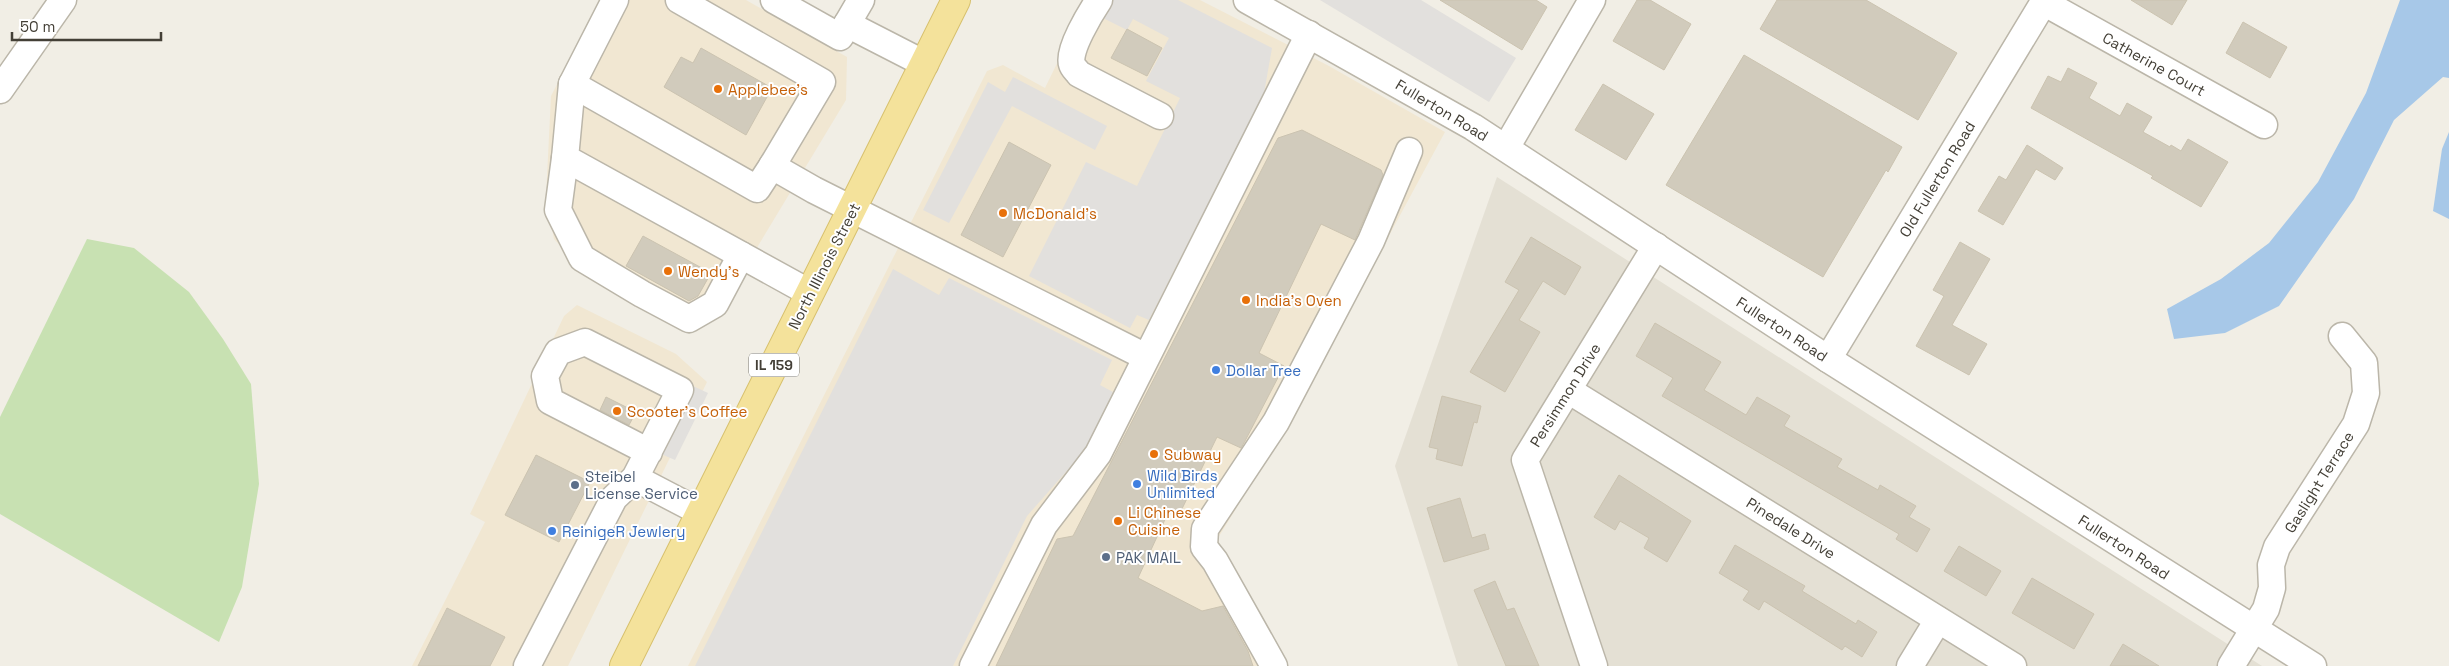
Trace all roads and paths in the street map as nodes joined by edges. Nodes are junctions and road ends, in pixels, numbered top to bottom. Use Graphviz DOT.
graph roads {
  1 [pos="63,0"];
  2 [pos="614,0"];
  3 [pos="679,0"];
  4 [pos="774,0"];
  5 [pos="861,0"];
  6 [pos="956,0"];
  7 [pos="1099,0"];
  8 [pos="1247,0"];
  9 [pos="1592,0"];
  10 [pos="2044,1"];
  11 [pos="844,31"];
  12 [pos="1309,34"];
  13 [pos="925,64"];
  14 [pos="572,84"];
  15 [pos="0,90"];
  16 [pos="1160,116"];
  17 [pos="2264,125"];
  18 [pos="1506,148"];
  19 [pos="1409,150"];
  20 [pos="565,158"];
  21 [pos="772,166"];
  22 [pos="852,209"];
  23 [pos="1656,246"];
  24 [pos="741,255"];
  25 [pos="810,293"];
  26 [pos="2342,336"];
  27 [pos="1146,357"];
  28 [pos="1828,359"];
  29 [pos="1568,390"];
  30 [pos="648,452"];
  31 [pos="635,478"];
  32 [pos="700,512"];
  33 [pos="1938,620"];
  34 [pos="2254,630"];
  35 [pos="527,666"];
  36 [pos="624,666"];
  37 [pos="973,666"];
  38 [pos="1274,666"];
  39 [pos="1594,666"];
  40 [pos="1910,666"];
  41 [pos="2013,666"];
  42 [pos="2231,666"];
  43 [pos="2313,666"];
  1 -- 15 [label="street"];
  2 -- 14 [label="street"];
  3 -- 21 [label="street"];
  4 -- 11 [label="street"];
  5 -- 11 [label="street"];
  6 -- 13 [label="main road, North Illinois Street / IL 159"];
  7 -- 16 [label="street"];
  8 -- 12 [label="street, Fullerton Road"];
  9 -- 18 [label="street"];
  10 -- 17 [label="street, Catherine Court"];
  10 -- 28 [label="street, Old Fullerton Road"];
  11 -- 13 [label="street"];
  12 -- 18 [label="street, Fullerton Road"];
  12 -- 27 [label="street"];
  13 -- 22 [label="main road, North Illinois Street / IL 159"];
  14 -- 20 [label="street"];
  14 -- 21 [label="street"];
  18 -- 23 [label="street, Fullerton Road"];
  19 -- 38 [label="street"];
  20 -- 24 [label="street"];
  20 -- 24 [label="street"];
  21 -- 22 [label="street"];
  22 -- 25 [label="main road, North Illinois Street / IL 159"];
  22 -- 27 [label="street"];
  23 -- 28 [label="street, Fullerton Road"];
  23 -- 29 [label="street, Persimmon Drive"];
  24 -- 25 [label="street"];
  25 -- 32 [label="main road, North Illinois Street / IL 159"];
  26 -- 34 [label="street, Gaslight Terrace"];
  27 -- 37 [label="street"];
  28 -- 34 [label="street, Fullerton Road"];
  29 -- 33 [label="street, Pinedale Drive"];
  29 -- 39 [label="street, Persimmon Drive"];
  30 -- 30 [label="street"];
  30 -- 31 [label="street"];
  31 -- 32 [label="street"];
  31 -- 35 [label="street"];
  32 -- 36 [label="main road, North Illinois Street / IL 159"];
  33 -- 40 [label="street"];
  33 -- 41 [label="street, Pinedale Drive"];
  34 -- 42 [label="street, Gaslight Terrace"];
  34 -- 43 [label="street, Fullerton Road"];
}
